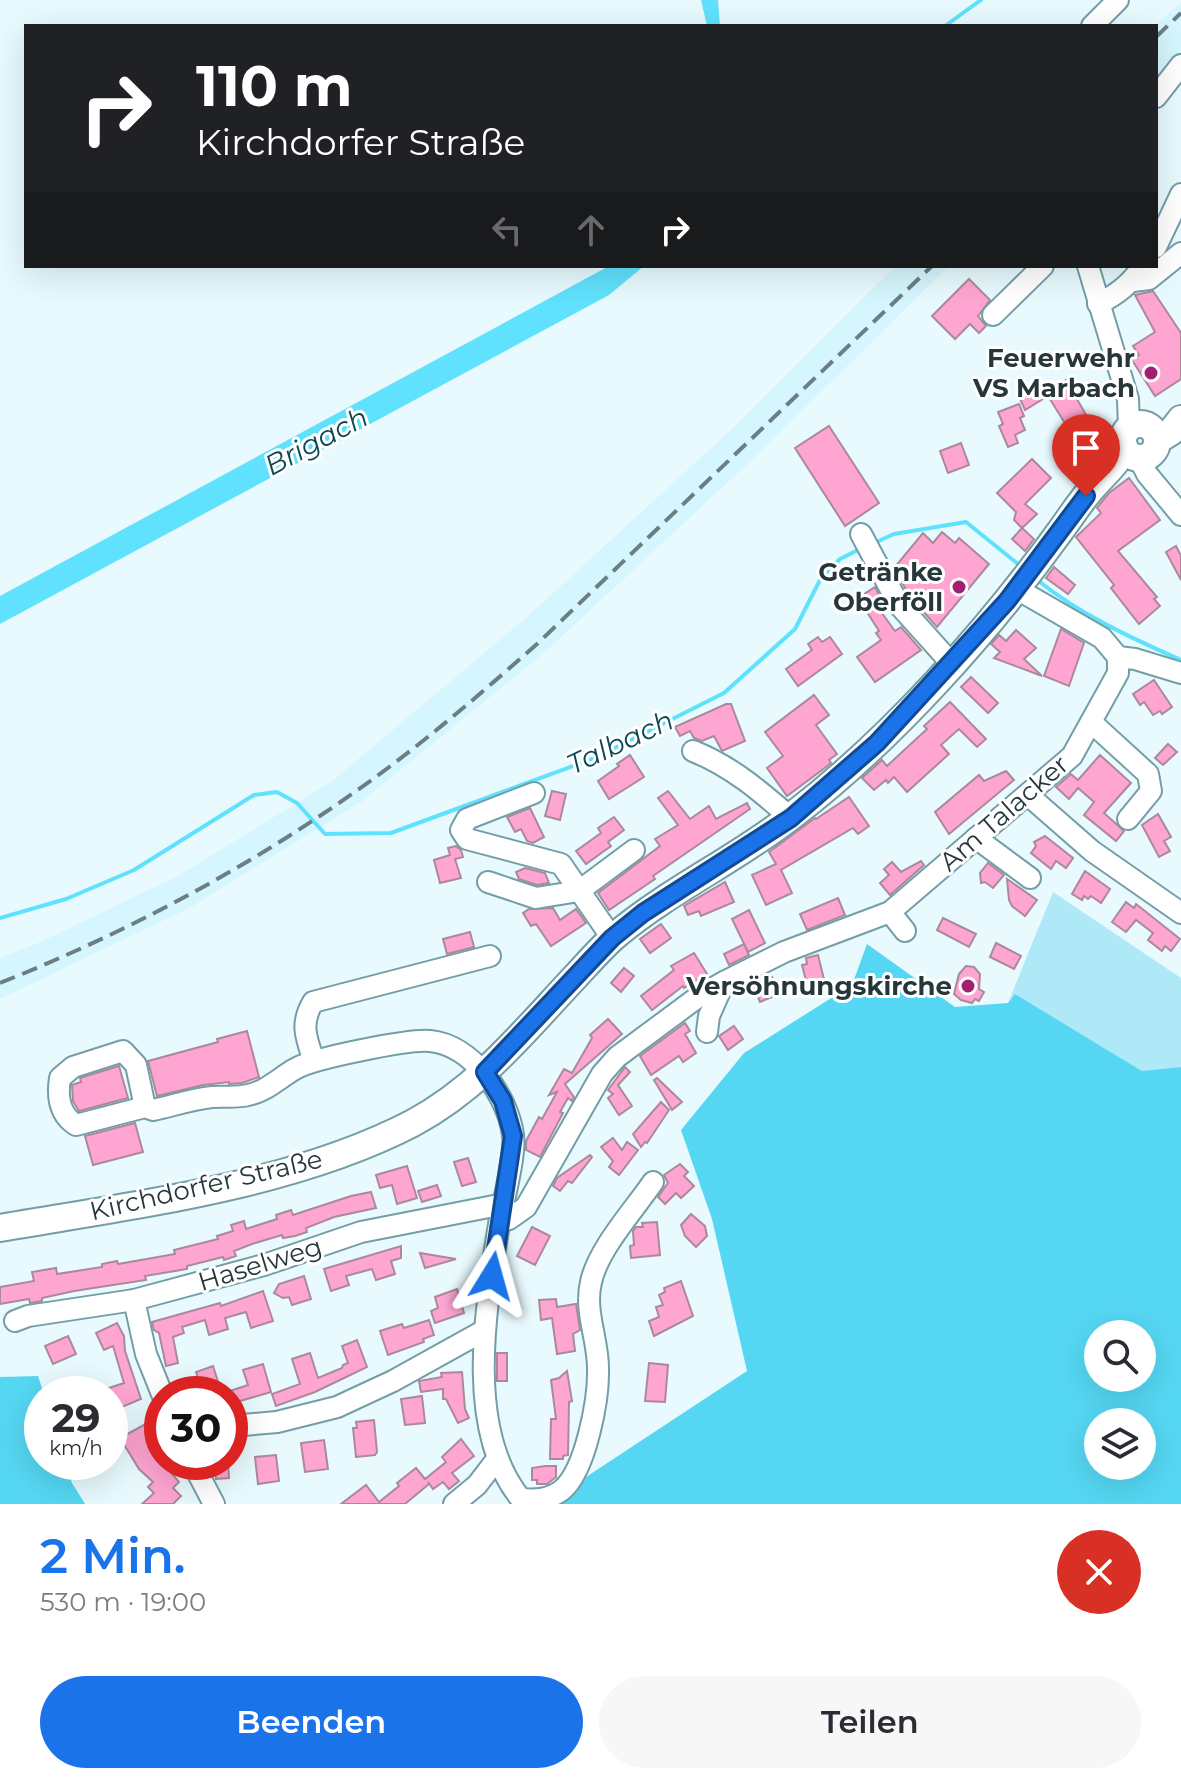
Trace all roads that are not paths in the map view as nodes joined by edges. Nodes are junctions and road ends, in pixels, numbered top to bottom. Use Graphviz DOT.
graph roads {
  1 [pos="1118,0"];
  2 [pos="1094,24"];
  3 [pos="1181,65"];
  4 [pos="1158,94"];
  5 [pos="1181,194"];
  6 [pos="1159,241"];
  7 [pos="1181,247"];
  8 [pos="1181,253"];
  9 [pos="1041,268"];
  10 [pos="1089,268"];
  11 [pos="1138,273"];
  12 [pos="1098,304"];
  13 [pos="993,315"];
  14 [pos="1181,419"];
  15 [pos="1139,445"];
  16 [pos="1181,515"];
  17 [pos="865,542"];
  18 [pos="1025,577"];
  19 [pos="1118,657"];
  20 [pos="952,664"];
  21 [pos="1181,673"];
  22 [pos="1091,722"];
  23 [pos="693,751"];
  24 [pos="534,793"];
  25 [pos="1028,795"];
  26 [pos="791,818"];
  27 [pos="1128,819"];
  28 [pos="976,838"];
  29 [pos="634,850"];
  30 [pos="1030,878"];
  31 [pos="488,882"];
  32 [pos="579,891"];
  33 [pos="890,912"];
  34 [pos="1181,913"];
  35 [pos="905,931"];
  36 [pos="612,938"];
  37 [pos="490,956"];
  38 [pos="724,982"];
  39 [pos="707,1032"];
  40 [pos="314,1061"];
  41 [pos="485,1072"];
  42 [pos="145,1107"];
  43 [pos="653,1182"];
  44 [pos="502,1213"];
  45 [pos="0,1228"];
  46 [pos="134,1300"];
  47 [pos="15,1321"];
  48 [pos="485,1330"];
  49 [pos="155,1376"];
  50 [pos="248,1425"];
  51 [pos="497,1459"];
  52 [pos="201,1480"];
  53 [pos="521,1502"];
  54 [pos="214,1504"];
  55 [pos="454,1504"];
  1 -- 2 [label="street"];
  3 -- 4 [label="street"];
  5 -- 6 [label="street"];
  6 -- 7 [label="street"];
  8 -- 11 [label="street"];
  9 -- 13 [label="street"];
  10 -- 12 [label="street"];
  11 -- 12 [label="street"];
  12 -- 15 [label="street"];
  14 -- 15 [label="main road, Kirchdorfer Straße"];
  15 -- 16 [label="street"];
  15 -- 18 [label="main road, Kirchdorfer Straße"];
  17 -- 20 [label="street"];
  18 -- 19 [label="street"];
  18 -- 20 [label="main road, Kirchdorfer Straße"];
  19 -- 21 [label="street"];
  19 -- 22 [label="street, Am Talacker"];
  20 -- 26 [label="main road, Kirchdorfer Straße"];
  22 -- 25 [label="street, Am Talacker"];
  22 -- 27 [label="street"];
  23 -- 26 [label="street"];
  24 -- 32 [label="street"];
  25 -- 28 [label="street, Am Talacker"];
  25 -- 34 [label="street"];
  26 -- 36 [label="main road, Kirchdorfer Straße"];
  28 -- 30 [label="street"];
  28 -- 33 [label="street, Am Talacker"];
  29 -- 32 [label="street"];
  31 -- 32 [label="street"];
  32 -- 36 [label="street"];
  33 -- 35 [label="street"];
  33 -- 38 [label="street, Am Talacker"];
  36 -- 41 [label="main road, Kirchdorfer Straße"];
  37 -- 40 [label="street"];
  38 -- 39 [label="street"];
  38 -- 44 [label="street, Am Talacker"];
  40 -- 41 [label="street"];
  40 -- 42 [label="street"];
  41 -- 44 [label="street"];
  41 -- 45 [label="main road, Kirchdorfer Straße"];
  42 -- 42 [label="street"];
  43 -- 53 [label="street"];
  44 -- 46 [label="street, Haselweg"];
  44 -- 48 [label="street"];
  46 -- 47 [label="street, Haselweg"];
  46 -- 49 [label="street"];
  48 -- 50 [label="street"];
  48 -- 51 [label="street"];
  51 -- 53 [label="street"];
  51 -- 55 [label="street"];
  52 -- 54 [label="street"];
}
